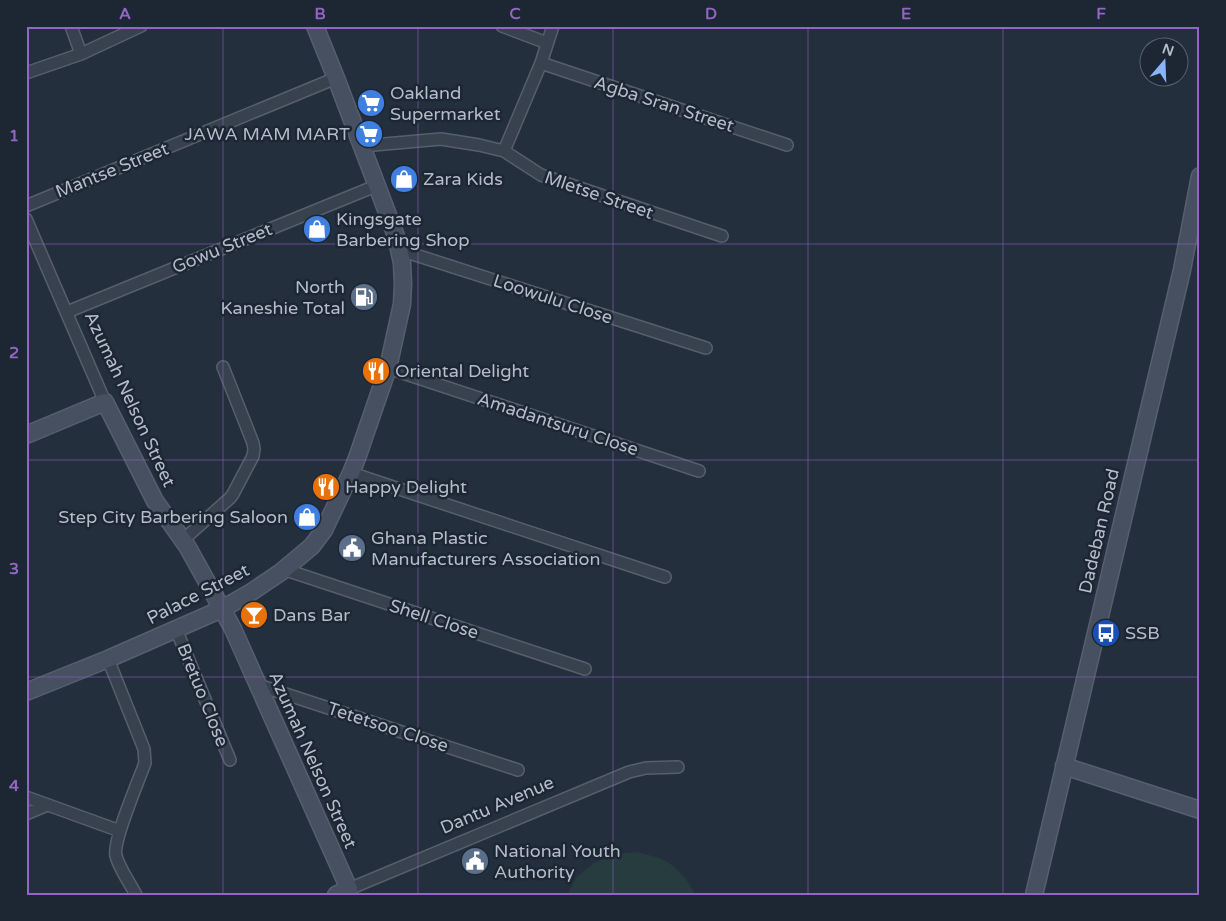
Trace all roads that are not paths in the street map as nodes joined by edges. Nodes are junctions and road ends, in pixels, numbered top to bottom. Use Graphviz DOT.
graph roads {
  1 [pos="71,26"];
  2 [pos="141,26"];
  3 [pos="315,26"];
  4 [pos="502,26"];
  5 [pos="553,26"];
  6 [pos="547,42"];
  7 [pos="81,54"];
  8 [pos="541,63"];
  9 [pos="26,73"];
  10 [pos="336,78"];
  11 [pos="787,145"];
  12 [pos="362,146"];
  13 [pos="504,151"];
  14 [pos="1200,176"];
  15 [pos="378,185"];
  16 [pos="26,206"];
  17 [pos="26,219"];
  18 [pos="722,236"];
  19 [pos="400,250"];
  20 [pos="67,312"];
  21 [pos="706,348"];
  22 [pos="223,367"];
  23 [pos="388,368"];
  24 [pos="106,402"];
  25 [pos="26,435"];
  26 [pos="699,471"];
  27 [pos="351,473"];
  28 [pos="183,540"];
  29 [pos="283,569"];
  30 [pos="664,576"];
  31 [pos="222,609"];
  32 [pos="176,629"];
  33 [pos="108,659"];
  34 [pos="585,669"];
  35 [pos="258,685"];
  36 [pos="26,692"];
  37 [pos="230,760"];
  38 [pos="1064,766"];
  39 [pos="678,767"];
  40 [pos="518,770"];
  41 [pos="26,796"];
  42 [pos="47,805"];
  43 [pos="1200,810"];
  44 [pos="26,814"];
  45 [pos="120,831"];
  46 [pos="342,892"];
  47 [pos="136,895"];
  48 [pos="1034,895"];
  1 -- 7 [label="street"];
  2 -- 7 [label="street"];
  3 -- 10 [label="street, Palace Street"];
  4 -- 6 [label="street"];
  5 -- 6 [label="street"];
  6 -- 8 [label="street"];
  7 -- 9 [label="street"];
  8 -- 11 [label="street, Agba Sran Street"];
  8 -- 13 [label="street"];
  10 -- 12 [label="street, Palace Street"];
  10 -- 16 [label="street, Mantse Street"];
  12 -- 13 [label="street, Mletse Street"];
  12 -- 15 [label="street, Palace Street"];
  13 -- 18 [label="street, Mletse Street"];
  14 -- 38 [label="street, Dadeban Road"];
  15 -- 19 [label="street, Palace Street"];
  15 -- 20 [label="street, Gowu Street"];
  17 -- 20 [label="street, Azumah Nelson Street"];
  19 -- 21 [label="street, Loowulu Close"];
  19 -- 23 [label="street, Palace Street"];
  20 -- 24 [label="street, Azumah Nelson Street"];
  22 -- 28 [label="street"];
  23 -- 26 [label="street, Amadantsuru Close"];
  23 -- 27 [label="street, Palace Street"];
  24 -- 25 [label="street"];
  24 -- 28 [label="street, Azumah Nelson Street"];
  27 -- 29 [label="street, Palace Street"];
  27 -- 30 [label="street"];
  28 -- 31 [label="street, Azumah Nelson Street"];
  29 -- 31 [label="street, Palace Street"];
  29 -- 34 [label="street, Shell Close"];
  31 -- 32 [label="street, Palace Street"];
  31 -- 35 [label="street, Azumah Nelson Street"];
  32 -- 33 [label="street, Palace Street"];
  32 -- 37 [label="street, Bretuo Close"];
  33 -- 36 [label="street, Palace Street"];
  33 -- 45 [label="street"];
  35 -- 40 [label="street, Tetetsoo Close"];
  35 -- 46 [label="street, Azumah Nelson Street"];
  38 -- 43 [label="street"];
  38 -- 48 [label="street, Dadeban Road"];
  39 -- 46 [label="street, Dantu Avenue"];
  41 -- 42 [label="street"];
  42 -- 44 [label="street"];
  42 -- 45 [label="street"];
  45 -- 47 [label="street"];
}
